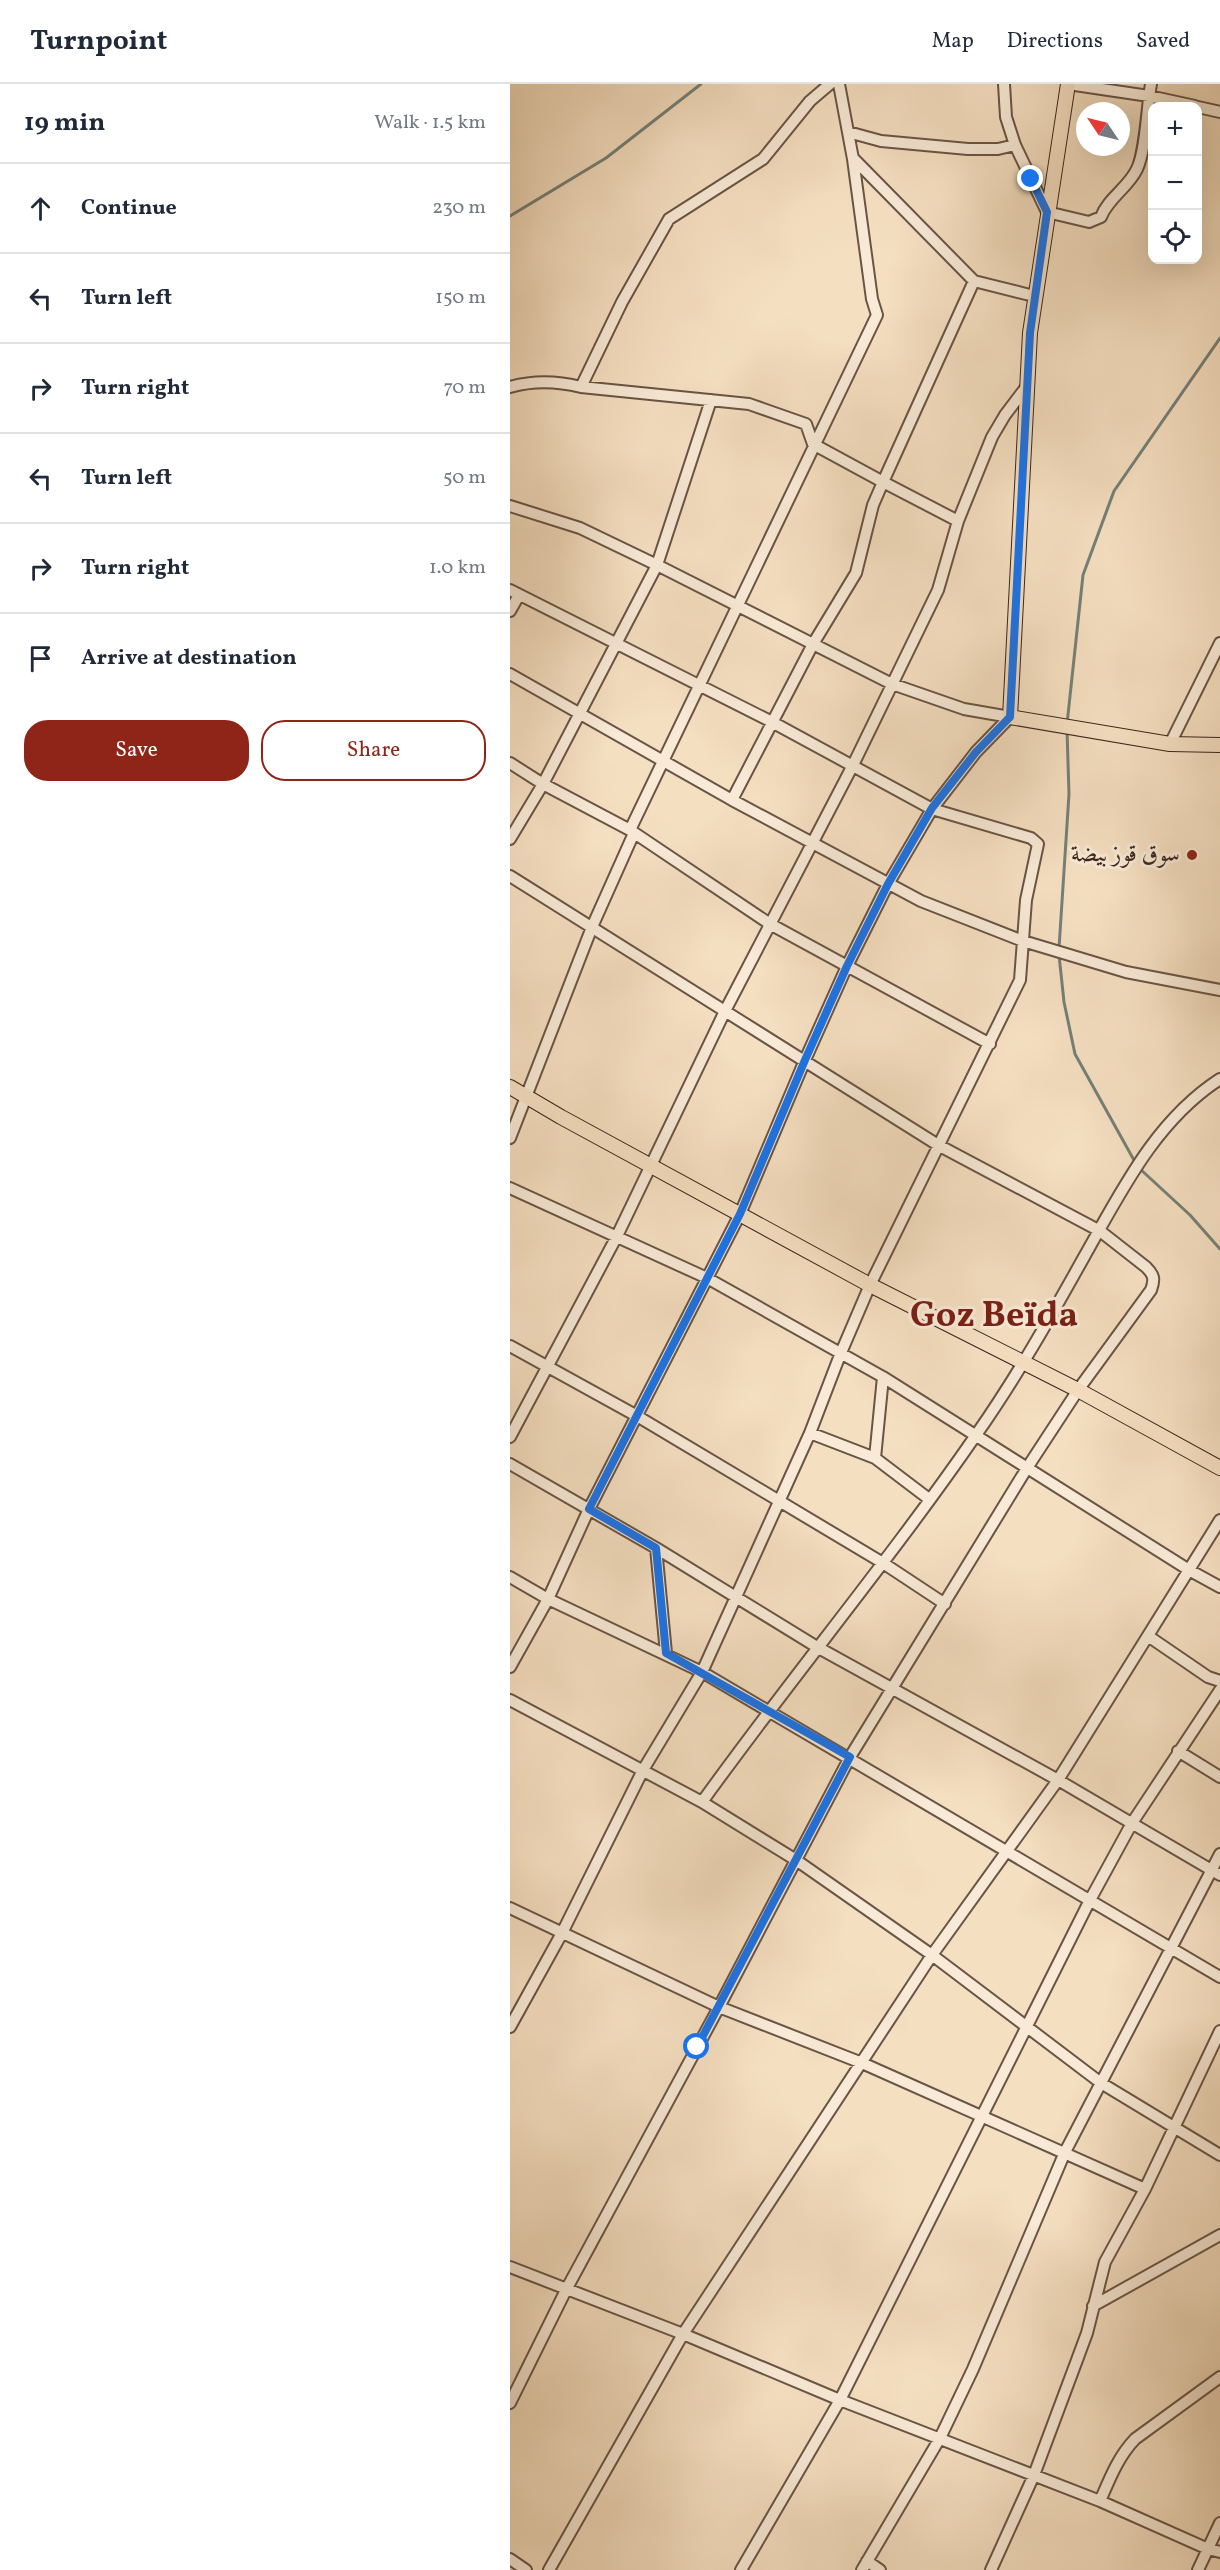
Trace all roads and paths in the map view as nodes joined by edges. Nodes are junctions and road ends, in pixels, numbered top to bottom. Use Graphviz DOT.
graph roads {
  1 [pos="830,84"];
  2 [pos="839,84"];
  3 [pos="1004,84"];
  4 [pos="1068,84"];
  5 [pos="1150,84"];
  6 [pos="1149,96"];
  7 [pos="1175,102"];
  8 [pos="1202,108"];
  9 [pos="1220,112"];
  10 [pos="848,132"];
  11 [pos="1015,146"];
  12 [pos="854,159"];
  13 [pos="1047,212"];
  14 [pos="974,281"];
  15 [pos="1034,296"];
  16 [pos="1028,386"];
  17 [pos="510,387"];
  18 [pos="581,387"];
  19 [pos="711,400"];
  20 [pos="813,444"];
  21 [pos="883,482"];
  22 [pos="510,507"];
  23 [pos="958,521"];
  24 [pos="657,565"];
  25 [pos="514,593"];
  26 [pos="737,606"];
  27 [pos="510,611"];
  28 [pos="1220,643"];
  29 [pos="616,644"];
  30 [pos="813,644"];
  31 [pos="510,674"];
  32 [pos="892,684"];
  33 [pos="700,687"];
  34 [pos="579,713"];
  35 [pos="1010,717"];
  36 [pos="772,722"];
  37 [pos="1170,744"];
  38 [pos="1220,745"];
  39 [pos="663,760"];
  40 [pos="510,763"];
  41 [pos="853,765"];
  42 [pos="543,784"];
  43 [pos="732,800"];
  44 [pos="932,808"];
  45 [pos="632,832"];
  46 [pos="510,839"];
  47 [pos="813,843"];
  48 [pos="510,876"];
  49 [pos="888,884"];
  50 [pos="770,924"];
  51 [pos="592,927"];
  52 [pos="1023,941"];
  53 [pos="847,966"];
  54 [pos="1220,990"];
  55 [pos="725,1011"];
  56 [pos="990,1044"];
  57 [pos="805,1060"];
  58 [pos="1220,1079"];
  59 [pos="510,1087"];
  60 [pos="526,1096"];
  61 [pos="510,1138"];
  62 [pos="938,1145"];
  63 [pos="650,1167"];
  64 [pos="510,1188"];
  65 [pos="740,1214"];
  66 [pos="1100,1231"];
  67 [pos="617,1236"];
  68 [pos="707,1278"];
  69 [pos="870,1285"];
  70 [pos="510,1346"];
  71 [pos="840,1354"];
  72 [pos="1024,1364"];
  73 [pos="548,1366"];
  74 [pos="883,1377"];
  75 [pos="1078,1390"];
  76 [pos="637,1416"];
  77 [pos="810,1433"];
  78 [pos="976,1435"];
  79 [pos="510,1437"];
  80 [pos="875,1458"];
  81 [pos="510,1464"];
  82 [pos="1027,1468"];
  83 [pos="1220,1468"];
  84 [pos="929,1499"];
  85 [pos="778,1500"];
  86 [pos="589,1509"];
  87 [pos="1220,1520"];
  88 [pos="656,1548"];
  89 [pos="883,1563"];
  90 [pos="1189,1570"];
  91 [pos="510,1576"];
  92 [pos="1220,1587"];
  93 [pos="734,1597"];
  94 [pos="548,1599"];
  95 [pos="945,1604"];
  96 [pos="1148,1636"];
  97 [pos="817,1647"];
  98 [pos="666,1653"];
  99 [pos="510,1667"];
  100 [pos="702,1672"];
  101 [pos="1220,1681"];
  102 [pos="891,1687"];
  103 [pos="1220,1690"];
  104 [pos="510,1700"];
  105 [pos="768,1711"];
  106 [pos="1178,1751"];
  107 [pos="850,1757"];
  108 [pos="643,1770"];
  109 [pos="1220,1777"];
  110 [pos="1058,1779"];
  111 [pos="702,1802"];
  112 [pos="1132,1823"];
  113 [pos="1008,1852"];
  114 [pos="1220,1854"];
  115 [pos="796,1860"];
  116 [pos="1215,1872"];
  117 [pos="1090,1900"];
  118 [pos="510,1908"];
  119 [pos="562,1933"];
  120 [pos="1171,1948"];
  121 [pos="932,1954"];
  122 [pos="1220,1977"];
  123 [pos="719,2007"];
  124 [pos="510,2027"];
  125 [pos="1027,2027"];
  126 [pos="1220,2031"];
  127 [pos="862,2062"];
  128 [pos="1101,2083"];
  129 [pos="981,2116"];
  130 [pos="1173,2128"];
  131 [pos="1065,2152"];
  132 [pos="1220,2155"];
  133 [pos="1145,2189"];
  134 [pos="1220,2235"];
  135 [pos="510,2267"];
  136 [pos="566,2290"];
  137 [pos="1093,2306"];
  138 [pos="683,2334"];
  139 [pos="1220,2377"];
  140 [pos="521,2381"];
  141 [pos="510,2386"];
  142 [pos="840,2400"];
  143 [pos="510,2403"];
  144 [pos="940,2438"];
  145 [pos="1034,2475"];
  146 [pos="1100,2500"];
  147 [pos="1220,2523"];
  148 [pos="1208,2549"];
  149 [pos="1220,2552"];
  150 [pos="510,2559"];
  151 [pos="864,2566"];
  152 [pos="526,2570"];
  153 [pos="549,2570"];
  154 [pos="741,2570"];
  155 [pos="880,2570"];
  156 [pos="991,2570"];
  157 [pos="1198,2570"];
  1 -- 18 [label="street"];
  2 -- 10 [label="street"];
  3 -- 11 [label="street"];
  4 -- 6 [label="street"];
  4 -- 13 [label="main road"];
  5 -- 6 [label="street"];
  6 -- 7 [label="street"];
  6 -- 13 [label="street"];
  8 -- 9 [label="street"];
  10 -- 11 [label="street"];
  10 -- 12 [label="street"];
  11 -- 13 [label="street"];
  12 -- 14 [label="street"];
  12 -- 20 [label="street"];
  13 -- 15 [label="main road"];
  14 -- 15 [label="street"];
  14 -- 21 [label="street"];
  15 -- 16 [label="main road"];
  16 -- 23 [label="street"];
  16 -- 35 [label="main road"];
  17 -- 18 [label="street"];
  18 -- 19 [label="street"];
  19 -- 20 [label="street"];
  19 -- 24 [label="street"];
  20 -- 21 [label="street"];
  20 -- 26 [label="street"];
  21 -- 23 [label="street"];
  21 -- 30 [label="street"];
  22 -- 24 [label="street"];
  23 -- 32 [label="street"];
  24 -- 26 [label="street"];
  24 -- 29 [label="street"];
  25 -- 27 [label="street"];
  25 -- 29 [label="street"];
  26 -- 30 [label="street"];
  26 -- 33 [label="street"];
  28 -- 37 [label="street"];
  29 -- 33 [label="street"];
  29 -- 34 [label="street"];
  30 -- 32 [label="street"];
  30 -- 36 [label="street"];
  31 -- 34 [label="street"];
  32 -- 35 [label="street"];
  32 -- 41 [label="street"];
  33 -- 36 [label="street"];
  33 -- 39 [label="street"];
  34 -- 39 [label="street"];
  34 -- 42 [label="street"];
  35 -- 37 [label="main road"];
  35 -- 44 [label="street"];
  36 -- 41 [label="street"];
  36 -- 43 [label="street"];
  37 -- 38 [label="main road"];
  39 -- 43 [label="street"];
  39 -- 45 [label="street"];
  40 -- 42 [label="street"];
  41 -- 44 [label="street"];
  41 -- 47 [label="street"];
  42 -- 45 [label="street"];
  42 -- 46 [label="street"];
  43 -- 47 [label="street"];
  44 -- 49 [label="street"];
  44 -- 52 [label="street"];
  45 -- 50 [label="street"];
  45 -- 51 [label="street"];
  47 -- 49 [label="street"];
  47 -- 50 [label="street"];
  48 -- 51 [label="street"];
  49 -- 52 [label="street"];
  49 -- 53 [label="street"];
  50 -- 53 [label="street"];
  50 -- 55 [label="street"];
  51 -- 55 [label="street"];
  51 -- 60 [label="street"];
  52 -- 54 [label="street"];
  52 -- 56 [label="street"];
  53 -- 56 [label="street"];
  53 -- 57 [label="street"];
  55 -- 57 [label="street"];
  55 -- 63 [label="street"];
  56 -- 62 [label="street"];
  57 -- 62 [label="street"];
  57 -- 65 [label="street"];
  58 -- 66 [label="street"];
  59 -- 60 [label="main road"];
  60 -- 61 [label="street"];
  60 -- 63 [label="main road"];
  62 -- 66 [label="street"];
  62 -- 69 [label="street"];
  63 -- 65 [label="main road"];
  63 -- 67 [label="street"];
  64 -- 67 [label="street"];
  65 -- 68 [label="street"];
  65 -- 69 [label="main road"];
  66 -- 72 [label="street"];
  66 -- 75 [label="street"];
  67 -- 68 [label="street"];
  67 -- 73 [label="street"];
  68 -- 71 [label="street"];
  68 -- 76 [label="street"];
  69 -- 71 [label="street"];
  69 -- 72 [label="main road"];
  70 -- 73 [label="street"];
  71 -- 74 [label="street"];
  71 -- 77 [label="street"];
  72 -- 75 [label="main road"];
  72 -- 78 [label="street"];
  73 -- 76 [label="street"];
  73 -- 79 [label="street"];
  74 -- 78 [label="street"];
  74 -- 80 [label="street"];
  75 -- 82 [label="street"];
  75 -- 83 [label="main road"];
  76 -- 85 [label="street"];
  76 -- 86 [label="street"];
  77 -- 80 [label="street"];
  77 -- 85 [label="street"];
  78 -- 82 [label="street"];
  78 -- 84 [label="street"];
  80 -- 84 [label="street"];
  81 -- 86 [label="street"];
  82 -- 90 [label="street"];
  82 -- 95 [label="street"];
  84 -- 89 [label="street"];
  85 -- 89 [label="street"];
  85 -- 93 [label="street"];
  86 -- 88 [label="street"];
  86 -- 94 [label="street"];
  87 -- 90 [label="street"];
  88 -- 93 [label="street"];
  88 -- 98 [label="street"];
  89 -- 95 [label="street"];
  89 -- 97 [label="street"];
  90 -- 92 [label="street"];
  90 -- 96 [label="street"];
  91 -- 94 [label="street"];
  93 -- 97 [label="street"];
  93 -- 100 [label="street"];
  94 -- 98 [label="street"];
  94 -- 99 [label="street"];
  95 -- 102 [label="street"];
  96 -- 101 [label="street"];
  96 -- 110 [label="street"];
  97 -- 102 [label="street"];
  97 -- 105 [label="street"];
  98 -- 100 [label="street"];
  100 -- 105 [label="street"];
  100 -- 108 [label="street"];
  102 -- 107 [label="street"];
  102 -- 110 [label="street"];
  103 -- 106 [label="street"];
  104 -- 108 [label="street"];
  105 -- 107 [label="street"];
  105 -- 111 [label="street"];
  106 -- 109 [label="street"];
  106 -- 112 [label="street"];
  107 -- 113 [label="street"];
  107 -- 115 [label="street"];
  108 -- 111 [label="street"];
  108 -- 119 [label="street"];
  110 -- 112 [label="street"];
  110 -- 113 [label="street"];
  111 -- 115 [label="street"];
  112 -- 116 [label="street"];
  112 -- 117 [label="street"];
  113 -- 117 [label="street"];
  113 -- 121 [label="street"];
  114 -- 116 [label="street"];
  115 -- 121 [label="street"];
  115 -- 123 [label="street"];
  116 -- 120 [label="street"];
  117 -- 120 [label="street"];
  117 -- 125 [label="street"];
  118 -- 119 [label="street"];
  119 -- 123 [label="street"];
  119 -- 124 [label="street"];
  120 -- 122 [label="street"];
  120 -- 128 [label="street"];
  121 -- 125 [label="street"];
  121 -- 127 [label="street"];
  123 -- 127 [label="street"];
  123 -- 136 [label="street"];
  125 -- 128 [label="street"];
  125 -- 129 [label="street"];
  126 -- 130 [label="street"];
  127 -- 129 [label="street"];
  127 -- 138 [label="street"];
  128 -- 130 [label="street"];
  128 -- 131 [label="street"];
  129 -- 131 [label="street"];
  129 -- 142 [label="street"];
  130 -- 132 [label="street"];
  130 -- 133 [label="street"];
  131 -- 133 [label="street"];
  131 -- 144 [label="street"];
  133 -- 137 [label="street"];
  134 -- 137 [label="street"];
  135 -- 136 [label="street"];
  136 -- 138 [label="street"];
  136 -- 140 [label="street"];
  137 -- 145 [label="street"];
  138 -- 142 [label="street"];
  138 -- 153 [label="street"];
  139 -- 146 [label="street"];
  140 -- 141 [label="street"];
  140 -- 143 [label="street"];
  142 -- 144 [label="street"];
  142 -- 154 [label="street"];
  144 -- 145 [label="street"];
  144 -- 151 [label="street"];
  145 -- 146 [label="street"];
  145 -- 156 [label="street"];
  146 -- 148 [label="street"];
  147 -- 148 [label="street"];
  148 -- 149 [label="street"];
  148 -- 157 [label="street"];
  150 -- 152 [label="street"];
  151 -- 155 [label="street"];
}
